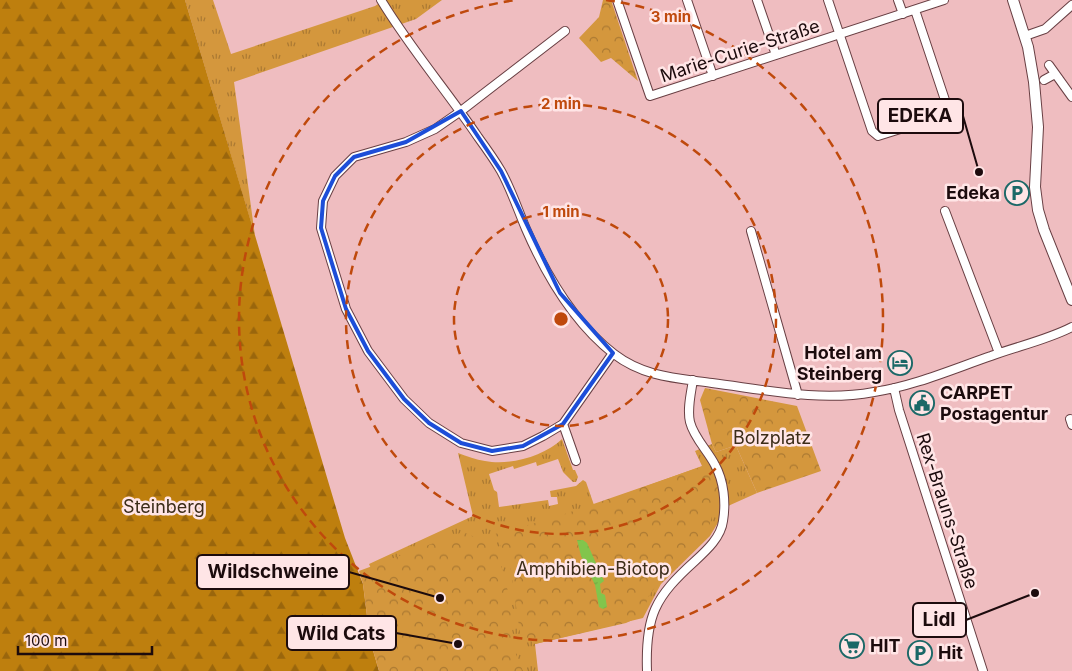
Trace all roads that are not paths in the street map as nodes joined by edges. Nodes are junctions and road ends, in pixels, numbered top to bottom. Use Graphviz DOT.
graph roads {
  1 [pos="381,0"];
  2 [pos="617,0"];
  3 [pos="687,0"];
  4 [pos="757,0"];
  5 [pos="828,0"];
  6 [pos="898,0"];
  7 [pos="944,0"];
  8 [pos="1013,0"];
  9 [pos="1072,5"];
  10 [pos="915,10"];
  11 [pos="903,14"];
  12 [pos="565,31"];
  13 [pos="840,34"];
  14 [pos="1025,36"];
  15 [pos="776,55"];
  16 [pos="1049,66"];
  17 [pos="1055,74"];
  18 [pos="713,76"];
  19 [pos="1044,80"];
  20 [pos="1072,97"];
  21 [pos="461,111"];
  22 [pos="945,211"];
  23 [pos="751,231"];
  24 [pos="1072,300"];
  25 [pos="1072,327"];
  26 [pos="613,353"];
  27 [pos="999,353"];
  28 [pos="693,380"];
  29 [pos="894,388"];
  30 [pos="798,395"];
  31 [pos="563,424"];
  32 [pos="576,461"];
  33 [pos="647,671"];
  34 [pos="983,671"];
  1 -- 21 [label="street"];
  2 -- 18 [label="street, Marie-Curie-Straße"];
  3 -- 18 [label="street"];
  4 -- 15 [label="street"];
  5 -- 13 [label="street"];
  6 -- 11 [label="street"];
  7 -- 10 [label="street, Marie-Curie-Straße"];
  8 -- 14 [label="main road"];
  9 -- 14 [label="street"];
  10 -- 11 [label="street, Marie-Curie-Straße"];
  10 -- 13 [label="street, Marie-Curie-Straße"];
  11 -- 13 [label="street, Marie-Curie-Straße"];
  12 -- 21 [label="street"];
  13 -- 15 [label="street, Marie-Curie-Straße"];
  14 -- 24 [label="main road"];
  15 -- 18 [label="street, Marie-Curie-Straße"];
  16 -- 17 [label="street"];
  17 -- 19 [label="street"];
  17 -- 20 [label="street"];
  21 -- 26 [label="street"];
  21 -- 31 [label="street"];
  22 -- 27 [label="street"];
  23 -- 30 [label="street"];
  25 -- 27 [label="street"];
  26 -- 28 [label="street"];
  26 -- 31 [label="street"];
  27 -- 29 [label="street"];
  28 -- 30 [label="street"];
  28 -- 33 [label="street"];
  29 -- 30 [label="street"];
  29 -- 34 [label="street, Rex-Brauns-Straße"];
  31 -- 32 [label="street"];
}
